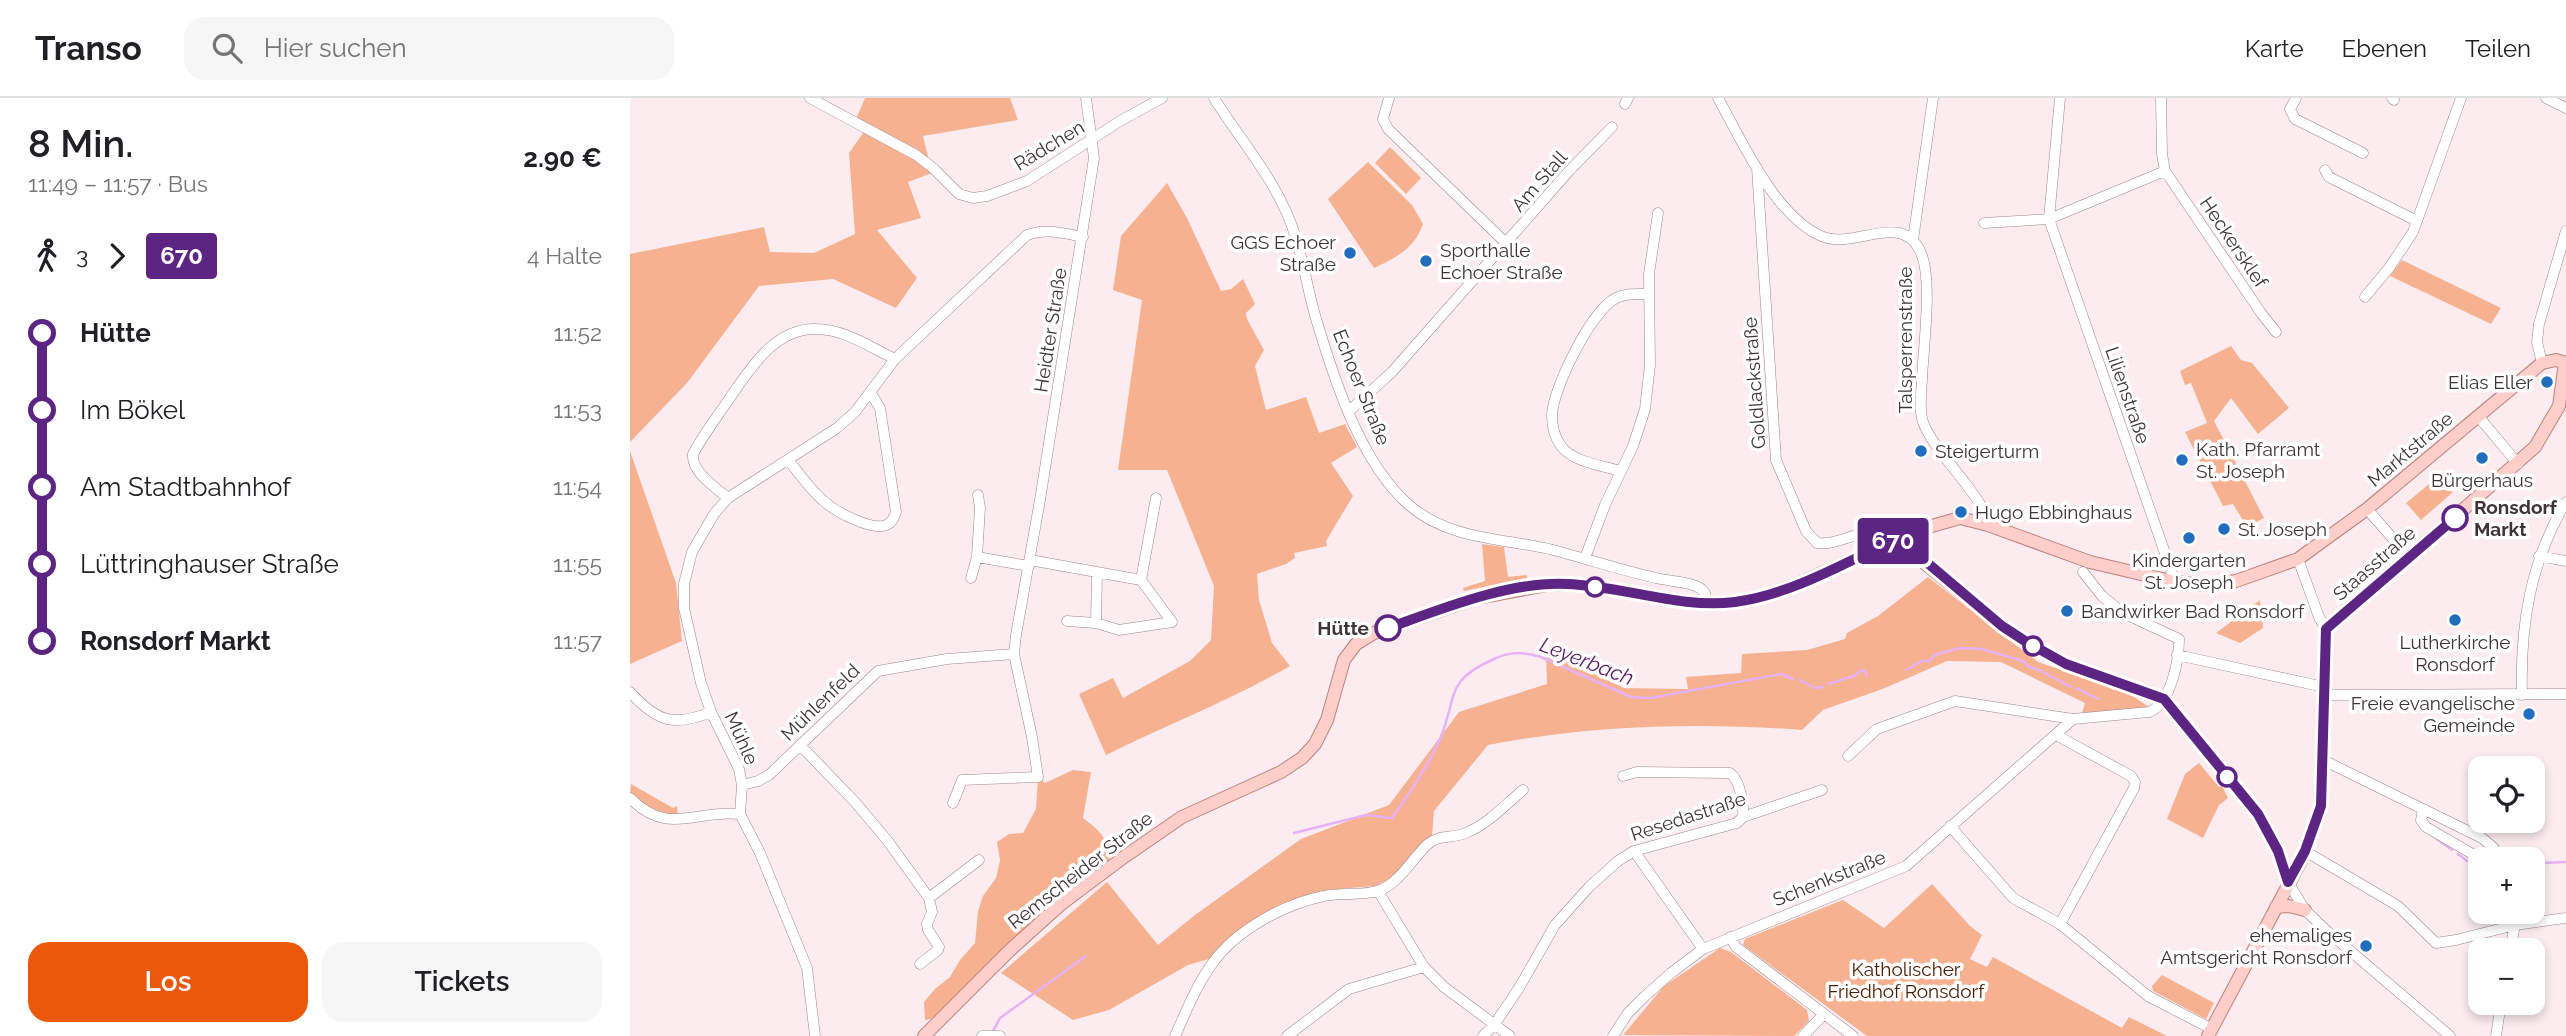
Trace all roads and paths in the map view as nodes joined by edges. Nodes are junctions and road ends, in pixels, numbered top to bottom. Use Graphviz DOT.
graph roads {
  1 [pos="810,98"];
  2 [pos="1086,98"];
  3 [pos="1162,98"];
  4 [pos="1214,98"];
  5 [pos="1389,98"];
  6 [pos="1718,98"];
  7 [pos="1933,98"];
  8 [pos="2060,98"];
  9 [pos="2161,98"];
  10 [pos="2296,98"];
  11 [pos="2461,98"];
  12 [pos="2546,98"];
  13 [pos="2566,108"];
  14 [pos="1612,127"];
  15 [pos="1092,139"];
  16 [pos="2363,153"];
  17 [pos="1758,167"];
  18 [pos="2325,170"];
  19 [pos="2165,171"];
  20 [pos="1658,213"];
  21 [pos="2049,219"];
  22 [pos="2417,220"];
  23 [pos="1984,223"];
  24 [pos="2566,231"];
  25 [pos="1083,237"];
  26 [pos="1913,240"];
  27 [pos="1507,244"];
  28 [pos="1648,294"];
  29 [pos="2365,297"];
  30 [pos="2276,332"];
  31 [pos="895,359"];
  32 [pos="2542,363"];
  33 [pos="2566,363"];
  34 [pos="870,392"];
  35 [pos="1349,411"];
  36 [pos="2563,412"];
  37 [pos="2478,416"];
  38 [pos="788,460"];
  39 [pos="2518,464"];
  40 [pos="1620,471"];
  41 [pos="978,495"];
  42 [pos="728,498"];
  43 [pos="1156,498"];
  44 [pos="2566,502"];
  45 [pos="2367,509"];
  46 [pos="1988,524"];
  47 [pos="1898,538"];
  48 [pos="2539,556"];
  49 [pos="977,557"];
  50 [pos="1585,558"];
  51 [pos="2410,558"];
  52 [pos="2298,559"];
  53 [pos="2566,561"];
  54 [pos="1029,563"];
  55 [pos="1097,572"];
  56 [pos="2083,572"];
  57 [pos="971,578"];
  58 [pos="1140,580"];
  59 [pos="2175,582"];
  60 [pos="1706,603"];
  61 [pos="1067,621"];
  62 [pos="1096,623"];
  63 [pos="2326,629"];
  64 [pos="1014,654"];
  65 [pos="2177,655"];
  66 [pos="2324,691"];
  67 [pos="630,692"];
  68 [pos="2566,694"];
  69 [pos="2522,695"];
  70 [pos="2164,699"];
  71 [pos="711,712"];
  72 [pos="2073,719"];
  73 [pos="2056,735"];
  74 [pos="800,746"];
  75 [pos="1848,756"];
  76 [pos="2323,760"];
  77 [pos="1623,776"];
  78 [pos="742,785"];
  79 [pos="1523,790"];
  80 [pos="1822,790"];
  81 [pos="630,798"];
  82 [pos="953,803"];
  83 [pos="2423,810"];
  84 [pos="740,814"];
  85 [pos="1743,817"];
  86 [pos="1950,825"];
  87 [pos="2493,847"];
  88 [pos="1634,851"];
  89 [pos="2305,851"];
  90 [pos="2468,851"];
  91 [pos="979,860"];
  92 [pos="2288,882"];
  93 [pos="1378,891"];
  94 [pos="929,898"];
  95 [pos="2276,907"];
  96 [pos="2305,910"];
  97 [pos="2566,918"];
  98 [pos="2060,924"];
  99 [pos="2519,925"];
  100 [pos="1730,937"];
  101 [pos="2514,938"];
  102 [pos="1703,949"];
  103 [pos="920,964"];
  104 [pos="1424,967"];
  105 [pos="1823,1015"];
  106 [pos="2499,1015"];
  107 [pos="1494,1025"];
  108 [pos="2210,1032"];
  109 [pos="815,1036"];
  110 [pos="924,1036"];
  111 [pos="1175,1036"];
  112 [pos="1287,1036"];
  113 [pos="1483,1036"];
  114 [pos="1510,1036"];
  115 [pos="1613,1036"];
  116 [pos="1803,1036"];
  117 [pos="1853,1036"];
  118 [pos="2450,1036"];
  119 [pos="2496,1036"];
  1 -- 15 [label="street, Rädchen"];
  2 -- 15 [label="street, Heidter Straße"];
  3 -- 15 [label="street, Rädchen"];
  4 -- 35 [label="street, Echoer Straße"];
  5 -- 27 [label="street"];
  6 -- 17 [label="street, Talsperrenstraße"];
  7 -- 26 [label="street"];
  8 -- 21 [label="street, Lilienstraße"];
  9 -- 19 [label="street, Heckersklef"];
  10 -- 16 [label="street"];
  11 -- 22 [label="street"];
  12 -- 13 [label="street"];
  14 -- 27 [label="street, Am Stall"];
  15 -- 25 [label="street, Heidter Straße"];
  17 -- 26 [label="street, Talsperrenstraße"];
  17 -- 47 [label="street, Goldlackstraße"];
  18 -- 22 [label="street"];
  19 -- 21 [label="street"];
  19 -- 30 [label="street, Heckersklef"];
  20 -- 28 [label="street"];
  21 -- 23 [label="street"];
  21 -- 59 [label="street, Lilienstraße"];
  22 -- 29 [label="street"];
  24 -- 32 [label="street"];
  25 -- 31 [label="street, Mühle"];
  25 -- 54 [label="street, Heidter Straße"];
  26 -- 46 [label="street, Talsperrenstraße"];
  27 -- 35 [label="street, Am Stall"];
  28 -- 40 [label="street"];
  28 -- 40 [label="street"];
  31 -- 34 [label="street, Mühle"];
  31 -- 42 [label="street"];
  32 -- 33 [label="main road"];
  32 -- 37 [label="main road, Marktstraße"];
  33 -- 36 [label="main road, Staasstraße"];
  34 -- 38 [label="street, Mühle"];
  34 -- 38 [label="street"];
  35 -- 50 [label="street, Echoer Straße"];
  36 -- 39 [label="main road, Staasstraße"];
  37 -- 39 [label="street"];
  37 -- 45 [label="main road, Marktstraße"];
  38 -- 42 [label="street, Mühle"];
  39 -- 51 [label="main road, Staasstraße"];
  40 -- 50 [label="street"];
  41 -- 49 [label="street"];
  42 -- 71 [label="street, Mühle"];
  43 -- 58 [label="street"];
  44 -- 48 [label="street"];
  45 -- 51 [label="street"];
  45 -- 52 [label="main road, Marktstraße"];
  46 -- 47 [label="main road, Remscheider Straße"];
  46 -- 59 [label="main road, Remscheider Straße"];
  47 -- 60 [label="main road, Remscheider Straße"];
  47 -- 70 [label="main road"];
  48 -- 53 [label="street"];
  48 -- 69 [label="street"];
  49 -- 54 [label="street"];
  49 -- 57 [label="street"];
  50 -- 60 [label="street, Echoer Straße"];
  51 -- 63 [label="main road, Staasstraße"];
  52 -- 59 [label="main road, Remscheider Straße"];
  52 -- 63 [label="street"];
  54 -- 55 [label="street"];
  54 -- 64 [label="street, Heidter Straße"];
  55 -- 58 [label="street"];
  55 -- 62 [label="street"];
  56 -- 65 [label="street"];
  58 -- 62 [label="street"];
  60 -- 110 [label="main road, Remscheider Straße"];
  61 -- 62 [label="street"];
  63 -- 66 [label="main road"];
  64 -- 74 [label="street, Mühlenfeld"];
  64 -- 82 [label="street, Heidter Straße"];
  65 -- 66 [label="street"];
  65 -- 70 [label="street"];
  66 -- 69 [label="street"];
  66 -- 76 [label="main road"];
  67 -- 71 [label="street"];
  68 -- 69 [label="street"];
  70 -- 72 [label="street"];
  70 -- 92 [label="main road"];
  71 -- 78 [label="street, Mühle"];
  72 -- 73 [label="street, Schenkstraße"];
  72 -- 75 [label="street"];
  73 -- 86 [label="street, Schenkstraße"];
  73 -- 98 [label="street"];
  74 -- 78 [label="street, Mühlenfeld"];
  74 -- 94 [label="street"];
  76 -- 83 [label="street"];
  76 -- 89 [label="main road"];
  77 -- 85 [label="street"];
  78 -- 84 [label="street, Mühle"];
  79 -- 93 [label="street"];
  80 -- 85 [label="street, Resedastraße"];
  81 -- 84 [label="street"];
  83 -- 87 [label="street"];
  83 -- 90 [label="street"];
  84 -- 109 [label="street"];
  85 -- 88 [label="street, Resedastraße"];
  86 -- 98 [label="street"];
  86 -- 100 [label="street, Schenkstraße"];
  88 -- 102 [label="street"];
  88 -- 107 [label="street, Resedastraße"];
  89 -- 92 [label="main road"];
  89 -- 99 [label="street"];
  91 -- 94 [label="street"];
  92 -- 95 [label="main road"];
  92 -- 96 [label="street"];
  93 -- 104 [label="street"];
  93 -- 111 [label="street"];
  94 -- 103 [label="street"];
  95 -- 96 [label="main road"];
  95 -- 108 [label="main road"];
  96 -- 118 [label="street"];
  97 -- 99 [label="street"];
  98 -- 108 [label="street"];
  99 -- 101 [label="street"];
  100 -- 102 [label="street, Schenkstraße"];
  100 -- 105 [label="street"];
  102 -- 115 [label="street, Schenkstraße"];
  104 -- 107 [label="street"];
  104 -- 112 [label="street"];
  105 -- 116 [label="street"];
  105 -- 117 [label="street"];
  106 -- 119 [label="street"];
  107 -- 113 [label="street, Resedastraße"];
  107 -- 114 [label="street"];
}
